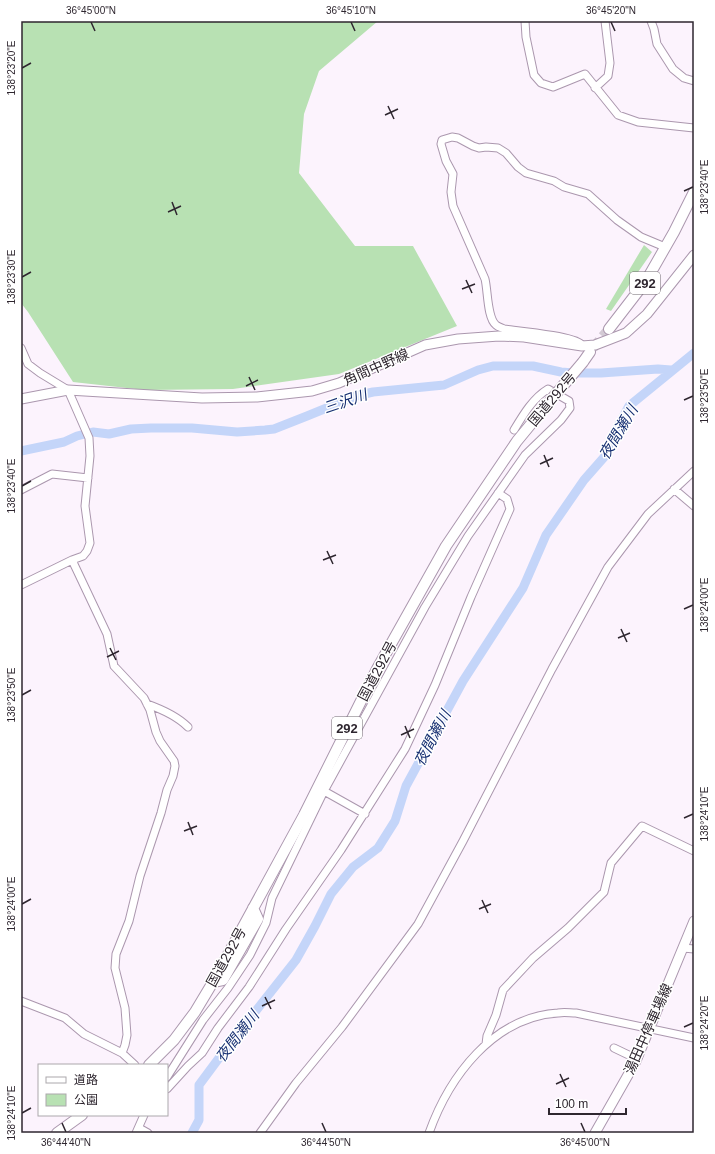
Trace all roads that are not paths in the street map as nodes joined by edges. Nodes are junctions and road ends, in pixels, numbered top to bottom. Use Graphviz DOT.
graph roads {
  1 [pos="525,21"];
  2 [pos="605,21"];
  3 [pos="651,21"];
  4 [pos="694,81"];
  5 [pos="595,88"];
  6 [pos="694,128"];
  7 [pos="694,192"];
  8 [pos="665,247"];
  9 [pos="694,255"];
  10 [pos="609,329"];
  11 [pos="21,348"];
  12 [pos="586,349"];
  13 [pos="68,390"];
  14 [pos="21,399"];
  15 [pos="514,430"];
  16 [pos="694,471"];
  17 [pos="88,478"];
  18 [pos="674,489"];
  19 [pos="21,490"];
  20 [pos="498,493"];
  21 [pos="694,506"];
  22 [pos="72,560"];
  23 [pos="21,585"];
  24 [pos="147,704"];
  25 [pos="188,727"];
  26 [pos="324,791"];
  27 [pos="365,814"];
  28 [pos="694,851"];
  29 [pos="693,926"];
  30 [pos="683,948"];
  31 [pos="694,949"];
  32 [pos="21,1001"];
  33 [pos="650,1029"];
  34 [pos="694,1038"];
  35 [pos="486,1044"];
  36 [pos="614,1048"];
  37 [pos="122,1053"];
  38 [pos="637,1059"];
  39 [pos="151,1063"];
  40 [pos="134,1064"];
  41 [pos="168,1076"];
  42 [pos="168,1088"];
  43 [pos="81,1116"];
  44 [pos="144,1116"];
  45 [pos="61,1131"];
  46 [pos="141,1131"];
  47 [pos="260,1133"];
  48 [pos="428,1133"];
  49 [pos="595,1133"];
  1 -- 5 [label="street"];
  2 -- 5 [label="street"];
  3 -- 4 [label="street"];
  5 -- 6 [label="street"];
  7 -- 8 [label="highway, 292"];
  8 -- 10 [label="highway, 292"];
  8 -- 12 [label="street"];
  9 -- 12 [label="main road, 角間中野線"];
  11 -- 13 [label="street"];
  12 -- 13 [label="main road, 角間中野線"];
  12 -- 39 [label="highway, 国道292号 / 292, bridge"];
  13 -- 14 [label="main road, 角間中野線"];
  13 -- 17 [label="street"];
  15 -- 20 [label="street"];
  16 -- 18 [label="street"];
  17 -- 19 [label="street"];
  17 -- 22 [label="street"];
  18 -- 21 [label="street"];
  18 -- 47 [label="street"];
  20 -- 26 [label="street"];
  20 -- 27 [label="street"];
  22 -- 23 [label="street"];
  22 -- 24 [label="street"];
  24 -- 25 [label="street"];
  24 -- 37 [label="street"];
  26 -- 27 [label="street"];
  26 -- 41 [label="street"];
  27 -- 42 [label="street"];
  28 -- 35 [label="street"];
  29 -- 30 [label="main road, 湯田中停車場線"];
  30 -- 31 [label="street"];
  30 -- 33 [label="main road, 湯田中停車場線"];
  32 -- 37 [label="street"];
  33 -- 34 [label="street"];
  33 -- 35 [label="street"];
  33 -- 38 [label="main road, 湯田中停車場線"];
  35 -- 48 [label="street"];
  36 -- 38 [label="street"];
  37 -- 40 [label="street"];
  38 -- 49 [label="main road, 湯田中停車場線"];
  43 -- 45 [label="highway"];
  44 -- 46 [label="street"];
}
